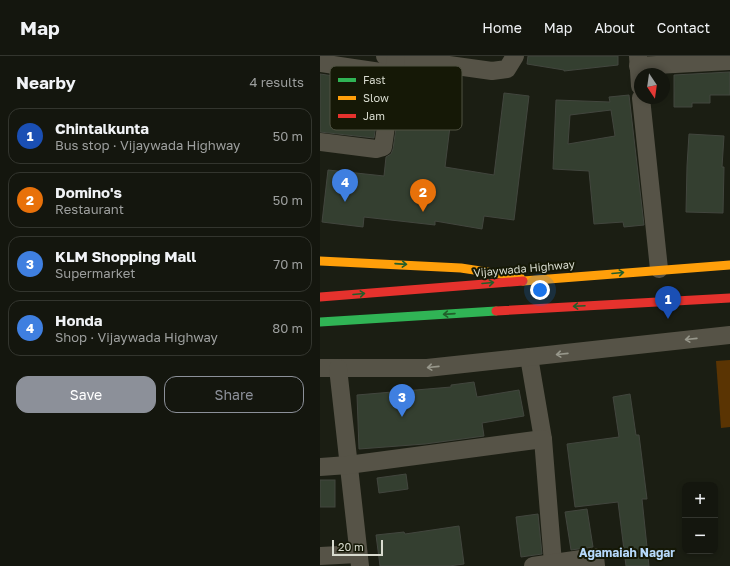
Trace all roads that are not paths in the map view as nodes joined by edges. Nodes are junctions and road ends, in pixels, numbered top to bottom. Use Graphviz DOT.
graph roads {
  1 [pos="515,56"];
  2 [pos="638,61"];
  3 [pos="730,61"];
  4 [pos="391,62"];
  5 [pos="320,63"];
  6 [pos="436,66"];
  7 [pos="462,68"];
  8 [pos="642,104"];
  9 [pos="385,130"];
  10 [pos="320,142"];
  11 [pos="320,261"];
  12 [pos="730,265"];
  13 [pos="659,269"];
  14 [pos="534,279"];
  15 [pos="320,297"];
  16 [pos="730,298"];
  17 [pos="320,322"];
  18 [pos="730,335"];
  19 [pos="529,357"];
  20 [pos="329,368"];
  21 [pos="543,439"];
  22 [pos="348,465"];
  23 [pos="320,467"];
  24 [pos="320,556"];
  25 [pos="359,560"];
  26 [pos="554,563"];
  27 [pos="533,566"];
  28 [pos="596,566"];
  1 -- 7 [label="street"];
  2 -- 3 [label="street"];
  4 -- 5 [label="street"];
  4 -- 6 [label="street"];
  8 -- 13 [label="street"];
  9 -- 10 [label="street"];
  11 -- 14 [label="main road, one-way"];
  12 -- 13 [label="main road, Vijaywada Highway"];
  14 -- 13 [label="main road, Vijaywada Highway, one-way"];
  15 -- 14 [label="main road, Vijaywada Highway, one-way"];
  16 -- 17 [label="main road, one-way"];
  18 -- 19 [label="street, one-way"];
  19 -- 20 [label="street, one-way"];
  19 -- 21 [label="street"];
  20 -- 22 [label="street"];
  21 -- 22 [label="street"];
  21 -- 26 [label="street"];
  22 -- 23 [label="street"];
  22 -- 25 [label="street"];
  24 -- 25 [label="street"];
  26 -- 27 [label="street"];
  26 -- 28 [label="street"];
}
